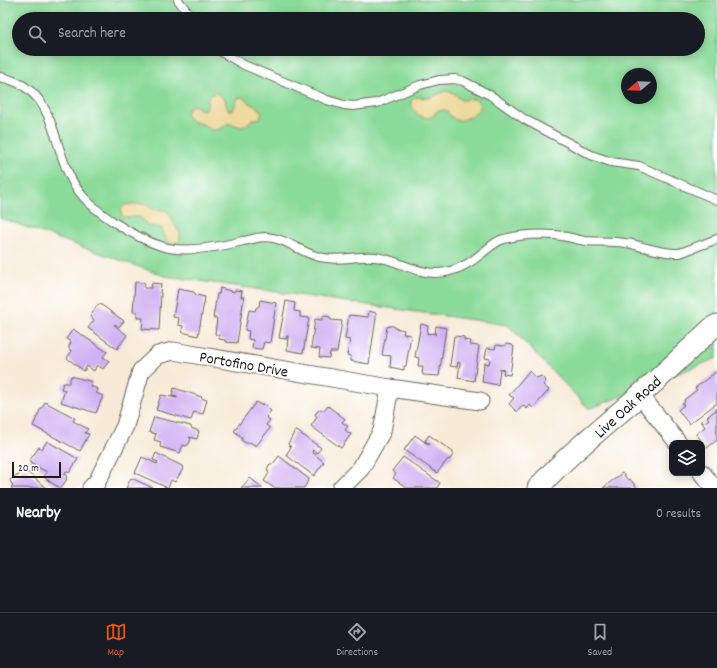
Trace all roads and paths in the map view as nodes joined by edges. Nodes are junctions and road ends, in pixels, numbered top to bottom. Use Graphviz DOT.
graph roads {
  1 [pos="178,0"];
  2 [pos="187,12"];
  3 [pos="228,56"];
  4 [pos="0,77"];
  5 [pos="717,200"];
  6 [pos="717,239"];
  7 [pos="717,326"];
  8 [pos="390,388"];
  9 [pos="640,395"];
  10 [pos="480,401"];
  11 [pos="676,440"];
  12 [pos="704,476"];
  13 [pos="91,488"];
  14 [pos="341,488"];
  15 [pos="538,488"];
  16 [pos="714,488"];
  1 -- 2 [label="lane"];
  3 -- 5 [label="lane"];
  4 -- 6 [label="lane"];
  7 -- 9 [label="street, Live Oak Road"];
  8 -- 10 [label="street, Portofino Drive"];
  8 -- 13 [label="street, Portofino Drive"];
  8 -- 14 [label="street"];
  9 -- 11 [label="street"];
  9 -- 15 [label="street, Live Oak Road"];
  12 -- 16 [label="street"];
}
